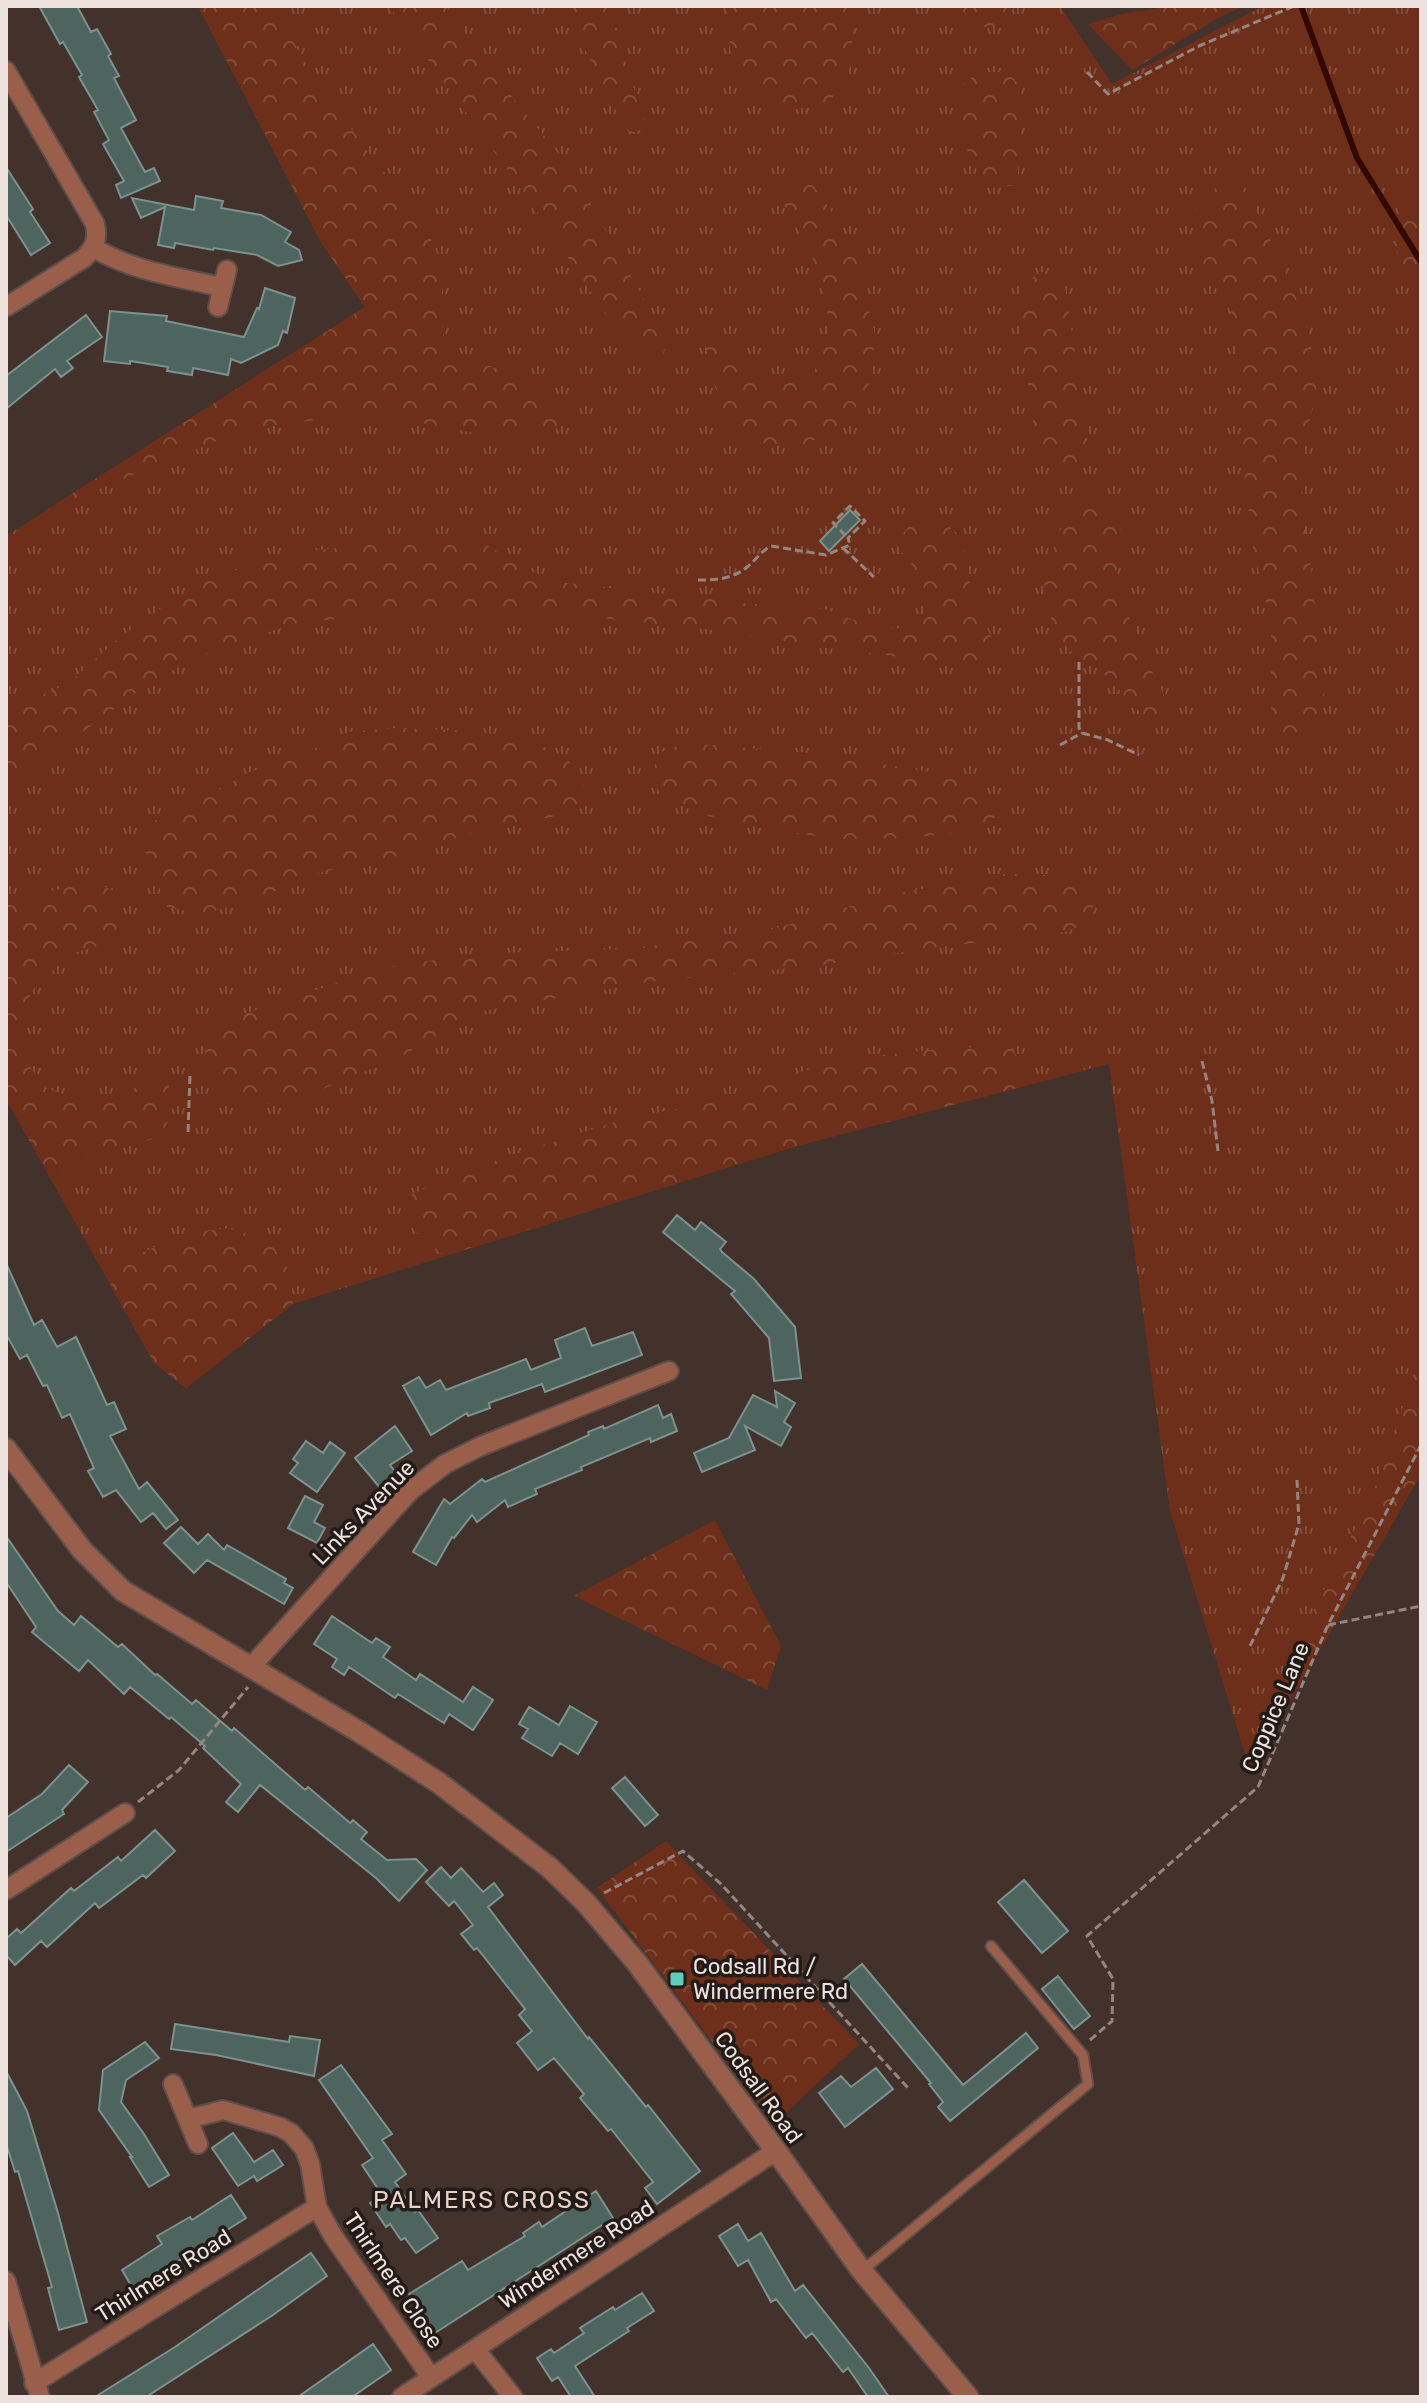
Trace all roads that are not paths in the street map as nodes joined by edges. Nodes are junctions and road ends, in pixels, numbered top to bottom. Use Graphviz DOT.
graph roads {
  1 [pos="6,71"];
  2 [pos="94,248"];
  3 [pos="6,307"];
  4 [pos="218,307"];
  5 [pos="669,1371"];
  6 [pos="6,1449"];
  7 [pos="250,1668"];
  8 [pos="125,1813"];
  9 [pos="6,1890"];
  10 [pos="991,1946"];
  11 [pos="173,2084"];
  12 [pos="188,2119"];
  13 [pos="198,2144"];
  14 [pos="776,2151"];
  15 [pos="317,2207"];
  16 [pos="862,2271"];
  17 [pos="6,2281"];
  18 [pos="475,2349"];
  19 [pos="431,2377"];
  20 [pos="37,2390"];
  21 [pos="402,2397"];
  22 [pos="513,2397"];
  23 [pos="968,2397"];
  1 -- 2 [label="street"];
  2 -- 3 [label="street"];
  2 -- 4 [label="street"];
  5 -- 7 [label="street, Links Avenue"];
  6 -- 7 [label="street, Codsall Road"];
  7 -- 14 [label="street, Codsall Road"];
  8 -- 9 [label="street"];
  10 -- 16 [label="lane"];
  11 -- 12 [label="street"];
  12 -- 13 [label="street"];
  12 -- 15 [label="street, Thirlmere Close"];
  14 -- 16 [label="street, Codsall Road"];
  14 -- 18 [label="street, Windermere Road"];
  15 -- 19 [label="street, Thirlmere Close"];
  15 -- 20 [label="street, Thirlmere Road"];
  16 -- 23 [label="street, Codsall Road"];
  17 -- 20 [label="street"];
  18 -- 19 [label="street, Windermere Road"];
  18 -- 22 [label="street"];
  19 -- 21 [label="street, Windermere Road"];
}
